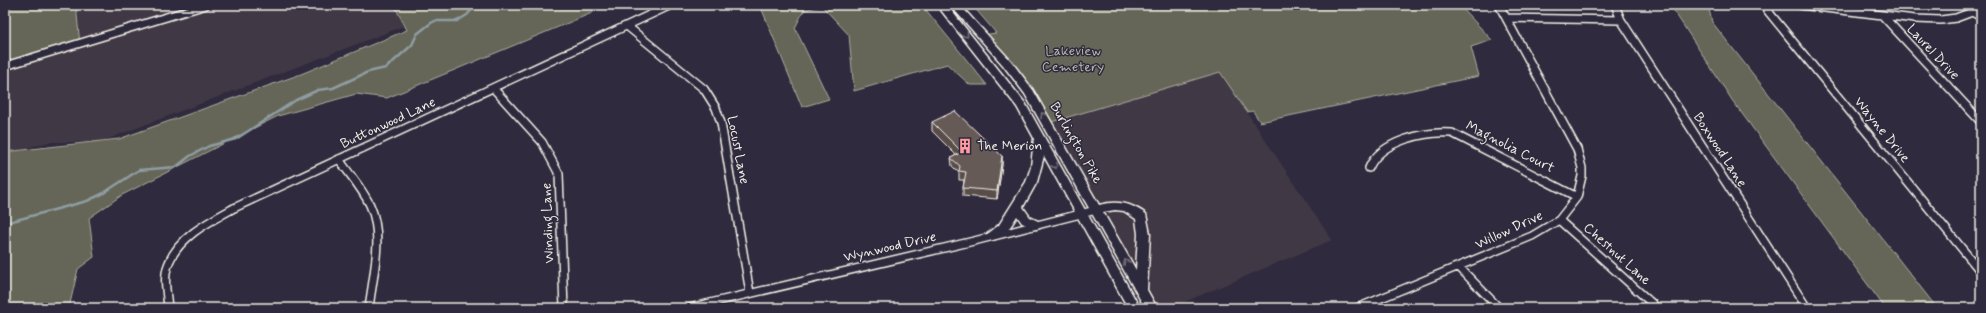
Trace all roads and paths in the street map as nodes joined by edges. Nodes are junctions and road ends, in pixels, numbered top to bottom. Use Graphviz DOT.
graph roads {
  1 [pos="206,5"];
  2 [pos="672,5"];
  3 [pos="942,5"];
  4 [pos="955,5"];
  5 [pos="1499,5"];
  6 [pos="1615,5"];
  7 [pos="1763,5"];
  8 [pos="1800,5"];
  9 [pos="1981,6"];
  10 [pos="1972,12"];
  11 [pos="1883,16"];
  12 [pos="1981,17"];
  13 [pos="1506,18"];
  14 [pos="1621,20"];
  15 [pos="627,26"];
  16 [pos="5,66"];
  17 [pos="494,89"];
  18 [pos="1981,122"];
  19 [pos="1039,137"];
  20 [pos="339,159"];
  21 [pos="1369,168"];
  22 [pos="1577,197"];
  23 [pos="1017,207"];
  24 [pos="1096,210"];
  25 [pos="1082,214"];
  26 [pos="1559,220"];
  27 [pos="1036,225"];
  28 [pos="991,236"];
  29 [pos="1459,267"];
  30 [pos="1981,272"];
  31 [pos="1141,289"];
  32 [pos="750,293"];
  33 [pos="1130,306"];
  34 [pos="1367,306"];
  35 [pos="168,308"];
  36 [pos="368,308"];
  37 [pos="564,308"];
  38 [pos="689,308"];
  39 [pos="1151,308"];
  40 [pos="1357,308"];
  41 [pos="1499,308"];
  42 [pos="1657,308"];
  43 [pos="1807,308"];
  1 -- 16 [label="street"];
  2 -- 15 [label="street, Buttonwood Lane"];
  3 -- 19 [label="highway, Burlington Pike, one-way"];
  24 -- 4 [label="highway, Burlington Pike, one-way"];
  5 -- 13 [label="street, Willow Drive"];
  6 -- 14 [label="street, Boxwood Lane"];
  7 -- 30 [label="street, Wayne Drive"];
  8 -- 11 [label="street"];
  9 -- 10 [label="street"];
  10 -- 11 [label="street"];
  10 -- 12 [label="street"];
  11 -- 18 [label="street, Laurel Drive"];
  13 -- 14 [label="street"];
  13 -- 22 [label="street, Willow Drive"];
  14 -- 43 [label="street, Boxwood Lane"];
  15 -- 17 [label="street, Buttonwood Lane"];
  15 -- 32 [label="street, Locust Lane"];
  17 -- 20 [label="street, Buttonwood Lane"];
  17 -- 37 [label="street, Winding Lane"];
  19 -- 23 [label="highway"];
  19 -- 25 [label="highway, Burlington Pike, one-way"];
  20 -- 35 [label="street, Buttonwood Lane"];
  20 -- 36 [label="street"];
  21 -- 22 [label="street, Magnolia Court"];
  22 -- 26 [label="street, Willow Drive"];
  23 -- 27 [label="highway"];
  23 -- 28 [label="highway"];
  24 -- 25 [label="street, Wynwood Drive"];
  31 -- 24 [label="highway, Burlington Pike, one-way"];
  24 -- 31 [label="highway"];
  25 -- 27 [label="street, Wynwood Drive"];
  25 -- 33 [label="highway, Burlington Pike"];
  26 -- 29 [label="street, Willow Drive"];
  26 -- 42 [label="street, Chestnut Lane"];
  27 -- 28 [label="street, Wynwood Drive"];
  28 -- 32 [label="street, Wynwood Drive"];
  29 -- 34 [label="street, Willow Drive"];
  29 -- 41 [label="street"];
  31 -- 39 [label="highway, Burlington Pike"];
  32 -- 38 [label="street, Wynwood Drive"];
  34 -- 40 [label="street, Willow Drive"];
}
